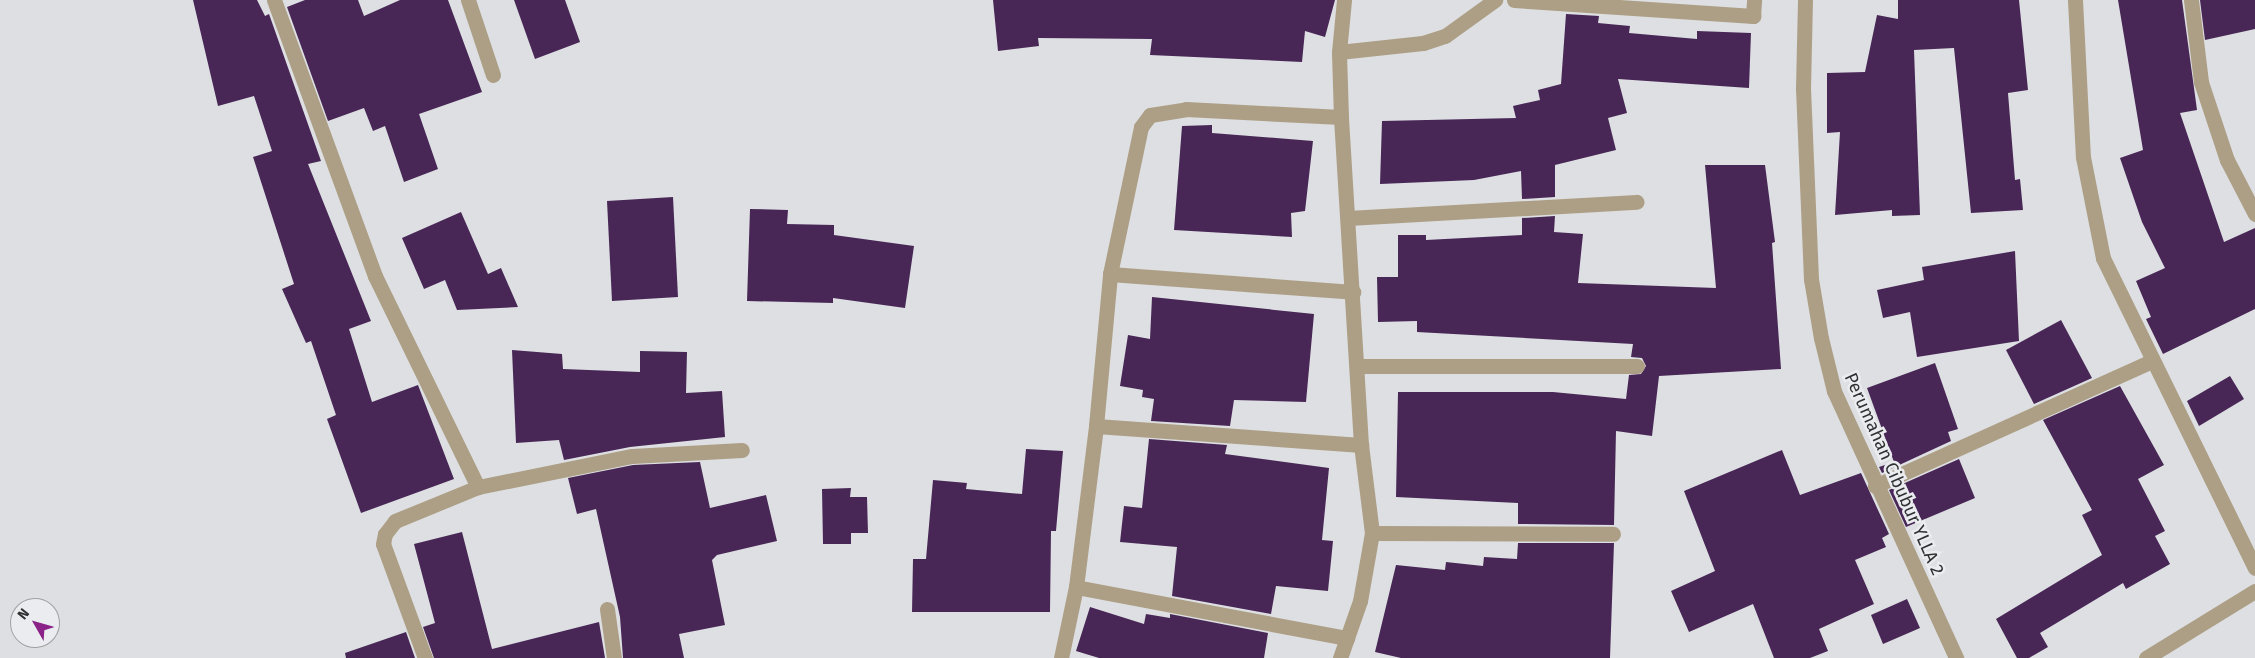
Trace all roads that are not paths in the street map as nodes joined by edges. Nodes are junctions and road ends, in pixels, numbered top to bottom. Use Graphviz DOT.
graph roads {
  1 [pos="274,0"];
  2 [pos="468,0"];
  3 [pos="1344,0"];
  4 [pos="1495,0"];
  5 [pos="1514,0"];
  6 [pos="1754,0"];
  7 [pos="1805,0"];
  8 [pos="2076,0"];
  9 [pos="2190,0"];
  10 [pos="1339,52"];
  11 [pos="493,75"];
  12 [pos="1341,117"];
  13 [pos="1638,202"];
  14 [pos="2255,214"];
  15 [pos="1348,218"];
  16 [pos="1110,274"];
  17 [pos="1353,292"];
  18 [pos="2152,361"];
  19 [pos="1358,366"];
  20 [pos="1637,366"];
  21 [pos="1096,426"];
  22 [pos="1361,445"];
  23 [pos="742,450"];
  24 [pos="1875,486"];
  25 [pos="478,487"];
  26 [pos="1372,533"];
  27 [pos="1613,534"];
  28 [pos="2255,568"];
  29 [pos="1076,587"];
  30 [pos="2255,591"];
  31 [pos="607,609"];
  32 [pos="1347,638"];
  33 [pos="425,658"];
  34 [pos="614,658"];
  35 [pos="1061,658"];
  36 [pos="1340,658"];
  37 [pos="1956,658"];
  38 [pos="2146,658"];
  1 -- 25 [label="street"];
  2 -- 11 [label="street"];
  3 -- 10 [label="street"];
  4 -- 10 [label="street"];
  5 -- 6 [label="street"];
  7 -- 24 [label="street, Perumahan Cibubur YLLA 2"];
  8 -- 18 [label="street"];
  9 -- 14 [label="street"];
  10 -- 12 [label="street"];
  12 -- 15 [label="street"];
  12 -- 16 [label="street"];
  13 -- 15 [label="street"];
  15 -- 17 [label="street"];
  16 -- 17 [label="street"];
  16 -- 21 [label="street"];
  17 -- 19 [label="street"];
  18 -- 24 [label="street"];
  18 -- 28 [label="street"];
  19 -- 20 [label="street"];
  19 -- 22 [label="street"];
  21 -- 22 [label="street"];
  21 -- 29 [label="street"];
  22 -- 26 [label="street"];
  23 -- 25 [label="street"];
  24 -- 37 [label="street, Perumahan Cibubur YLLA 2"];
  25 -- 33 [label="street"];
  26 -- 27 [label="street"];
  26 -- 32 [label="street"];
  29 -- 32 [label="street"];
  29 -- 35 [label="street"];
  30 -- 38 [label="street"];
  31 -- 34 [label="street"];
  32 -- 36 [label="street"];
}
